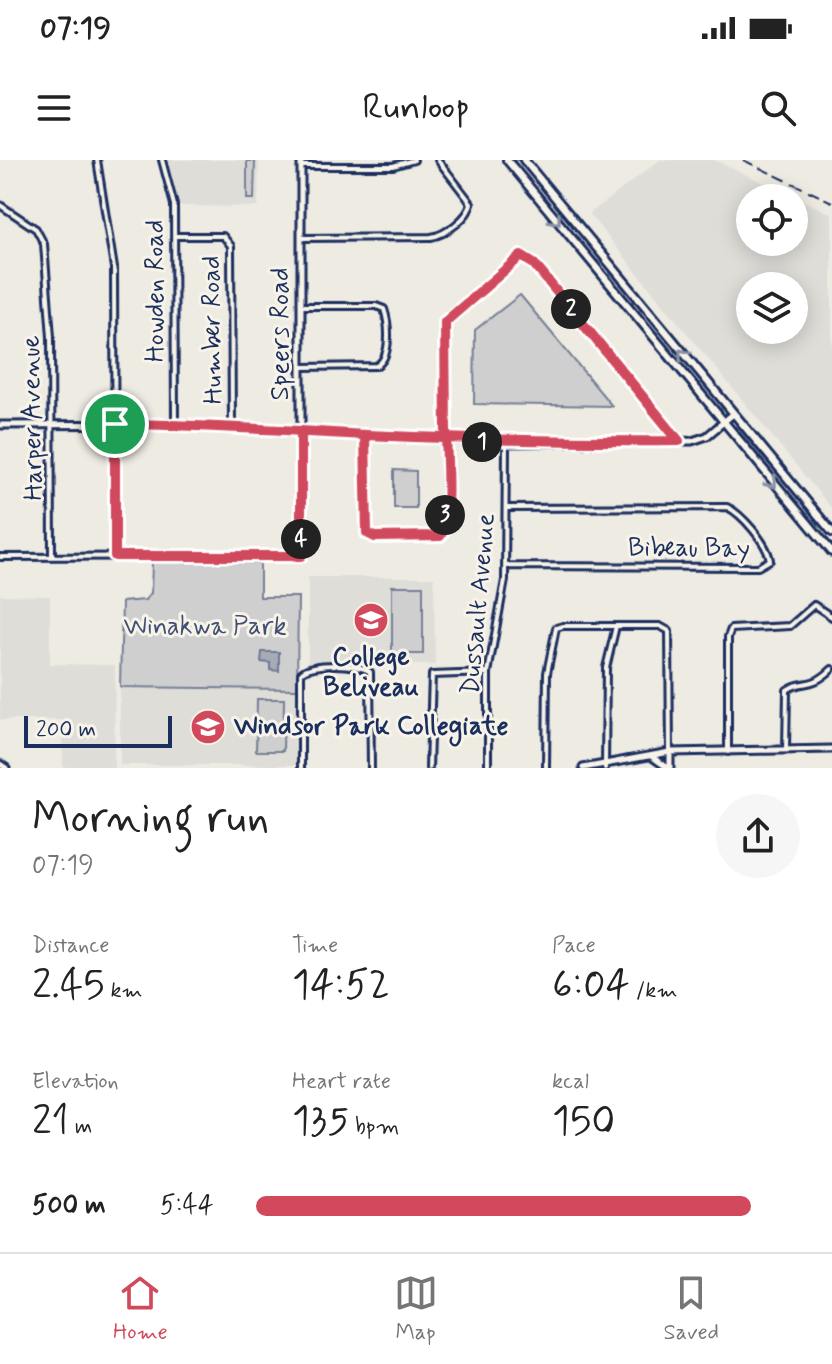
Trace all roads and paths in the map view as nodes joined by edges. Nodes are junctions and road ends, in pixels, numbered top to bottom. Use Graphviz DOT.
graph roads {
  1 [pos="97,160"];
  2 [pos="162,160"];
  3 [pos="414,160"];
  4 [pos="438,160"];
  5 [pos="507,160"];
  6 [pos="524,160"];
  7 [pos="301,163"];
  8 [pos="0,205"];
  9 [pos="174,236"];
  10 [pos="301,238"];
  11 [pos="612,267"];
  12 [pos="601,275"];
  13 [pos="301,306"];
  14 [pos="301,367"];
  15 [pos="733,414"];
  16 [pos="723,423"];
  17 [pos="115,424"];
  18 [pos="175,424"];
  19 [pos="0,425"];
  20 [pos="52,425"];
  21 [pos="232,427"];
  22 [pos="301,431"];
  23 [pos="365,435"];
  24 [pos="446,439"];
  25 [pos="679,441"];
  26 [pos="506,443"];
  27 [pos="506,508"];
  28 [pos="832,532"];
  29 [pos="832,552"];
  30 [pos="52,556"];
  31 [pos="115,556"];
  32 [pos="0,557"];
  33 [pos="506,566"];
  34 [pos="832,617"];
  35 [pos="616,626"];
  36 [pos="832,669"];
  37 [pos="488,673"];
  38 [pos="832,749"];
  39 [pos="670,752"];
  40 [pos="728,752"];
  41 [pos="786,752"];
  42 [pos="650,756"];
  43 [pos="0,764"];
  44 [pos="605,766"];
  45 [pos="6,768"];
  46 [pos="301,768"];
  47 [pos="371,768"];
  48 [pos="429,768"];
  49 [pos="488,768"];
  50 [pos="546,768"];
  51 [pos="583,768"];
  52 [pos="669,768"];
  1 -- 17 [label="street"];
  2 -- 9 [label="street, Howden Road"];
  3 -- 7 [label="street"];
  4 -- 10 [label="street"];
  5 -- 12 [label="main road, one-way"];
  6 -- 11 [label="main road"];
  7 -- 10 [label="street, Speers Road"];
  8 -- 20 [label="street, Harper Avenue"];
  9 -- 18 [label="street, Howden Road"];
  9 -- 21 [label="street, Humber Road"];
  10 -- 13 [label="street, Speers Road"];
  11 -- 12 [label="main road"];
  15 -- 11 [label="main road, one-way"];
  12 -- 16 [label="main road"];
  13 -- 14 [label="street, Speers Road"];
  13 -- 14 [label="street"];
  14 -- 22 [label="street, Speers Road"];
  15 -- 16 [label="street"];
  15 -- 28 [label="main road"];
  16 -- 25 [label="street"];
  16 -- 29 [label="main road, one-way"];
  17 -- 18 [label="street"];
  17 -- 20 [label="street"];
  17 -- 31 [label="street"];
  18 -- 21 [label="street"];
  19 -- 20 [label="street"];
  20 -- 30 [label="street, Harper Avenue"];
  21 -- 22 [label="street"];
  22 -- 23 [label="street"];
  22 -- 31 [label="street, Speers Road"];
  23 -- 24 [label="street"];
  23 -- 24 [label="street"];
  24 -- 25 [label="street"];
  24 -- 26 [label="street"];
  25 -- 26 [label="street"];
  26 -- 27 [label="street, Dussault Avenue"];
  27 -- 33 [label="street, Dussault Avenue"];
  27 -- 33 [label="street, Bibeau Bay"];
  30 -- 31 [label="street"];
  30 -- 32 [label="street"];
  33 -- 37 [label="street, Dussault Avenue"];
  34 -- 40 [label="street"];
  35 -- 39 [label="street"];
  35 -- 44 [label="street"];
  35 -- 50 [label="street"];
  36 -- 41 [label="street"];
  37 -- 48 [label="street"];
  37 -- 49 [label="street, Dussault Avenue"];
  38 -- 41 [label="street"];
  39 -- 40 [label="street"];
  39 -- 42 [label="street"];
  39 -- 52 [label="street"];
  40 -- 41 [label="street"];
  42 -- 44 [label="street"];
  42 -- 52 [label="street"];
  43 -- 45 [label="street"];
  44 -- 51 [label="street"];
  46 -- 47 [label="street"];
}
